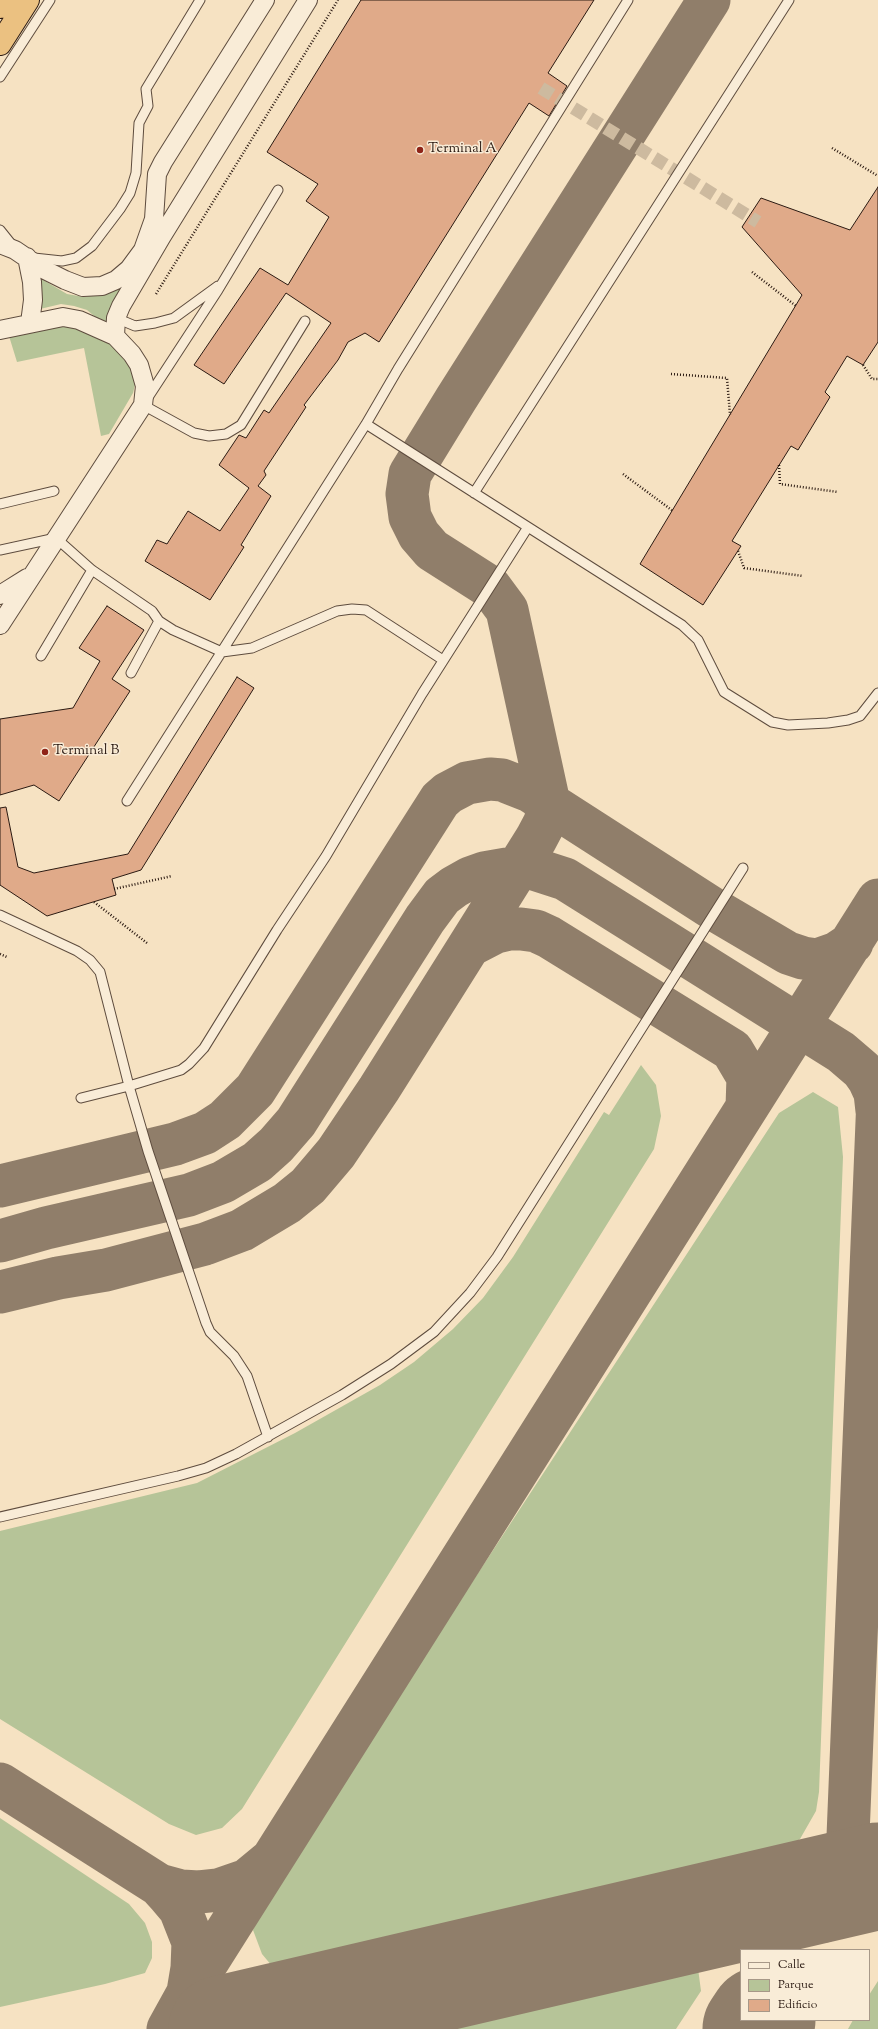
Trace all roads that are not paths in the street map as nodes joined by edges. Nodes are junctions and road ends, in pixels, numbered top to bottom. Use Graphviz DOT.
graph roads {
  1 [pos="5,0"];
  2 [pos="28,0"];
  3 [pos="50,0"];
  4 [pos="200,0"];
  5 [pos="265,0"];
  6 [pos="308,0"];
  7 [pos="628,0"];
  8 [pos="789,0"];
  9 [pos="0,7"];
  10 [pos="0,44"];
  11 [pos="0,77"];
  12 [pos="278,190"];
  13 [pos="0,230"];
  14 [pos="162,236"];
  15 [pos="143,250"];
  16 [pos="14,251"];
  17 [pos="223,282"];
  18 [pos="116,318"];
  19 [pos="305,321"];
  20 [pos="30,323"];
  21 [pos="0,330"];
  22 [pos="115,336"];
  23 [pos="143,405"];
  24 [pos="366,424"];
  25 [pos="54,491"];
  26 [pos="474,493"];
  27 [pos="0,504"];
  28 [pos="528,527"];
  29 [pos="56,538"];
  30 [pos="0,550"];
  31 [pos="92,570"];
  32 [pos="31,576"];
  33 [pos="0,595"];
  34 [pos="159,621"];
  35 [pos="0,625"];
  36 [pos="222,652"];
  37 [pos="41,656"];
  38 [pos="443,660"];
  39 [pos="131,673"];
  40 [pos="878,693"];
  41 [pos="127,801"];
  42 [pos="743,868"];
  43 [pos="0,915"];
  44 [pos="129,1086"];
  45 [pos="81,1098"];
  46 [pos="268,1437"];
  47 [pos="0,1517"];
  1 -- 9 [label="highway"];
  2 -- 10 [label="highway"];
  3 -- 11 [label="lane"];
  4 -- 16 [label="lane"];
  5 -- 15 [label="street"];
  6 -- 14 [label="street"];
  7 -- 24 [label="lane"];
  8 -- 26 [label="lane"];
  12 -- 17 [label="lane"];
  13 -- 16 [label="lane"];
  14 -- 15 [label="street"];
  14 -- 18 [label="street"];
  15 -- 16 [label="street"];
  16 -- 20 [label="street"];
  17 -- 18 [label="lane"];
  17 -- 23 [label="lane"];
  18 -- 22 [label="street"];
  19 -- 23 [label="lane"];
  20 -- 21 [label="street"];
  20 -- 22 [label="street"];
  22 -- 23 [label="street"];
  23 -- 29 [label="street"];
  24 -- 26 [label="lane"];
  24 -- 36 [label="lane"];
  25 -- 27 [label="lane"];
  26 -- 28 [label="lane"];
  28 -- 38 [label="lane"];
  28 -- 40 [label="lane"];
  29 -- 30 [label="lane"];
  29 -- 31 [label="lane"];
  29 -- 32 [label="street"];
  31 -- 34 [label="lane"];
  31 -- 37 [label="lane"];
  32 -- 33 [label="street"];
  32 -- 35 [label="street"];
  34 -- 36 [label="lane"];
  34 -- 39 [label="lane"];
  36 -- 38 [label="lane"];
  36 -- 41 [label="lane"];
  38 -- 44 [label="lane"];
  42 -- 46 [label="lane"];
  43 -- 44 [label="lane"];
  44 -- 45 [label="lane"];
  44 -- 46 [label="lane"];
  46 -- 47 [label="lane"];
}
